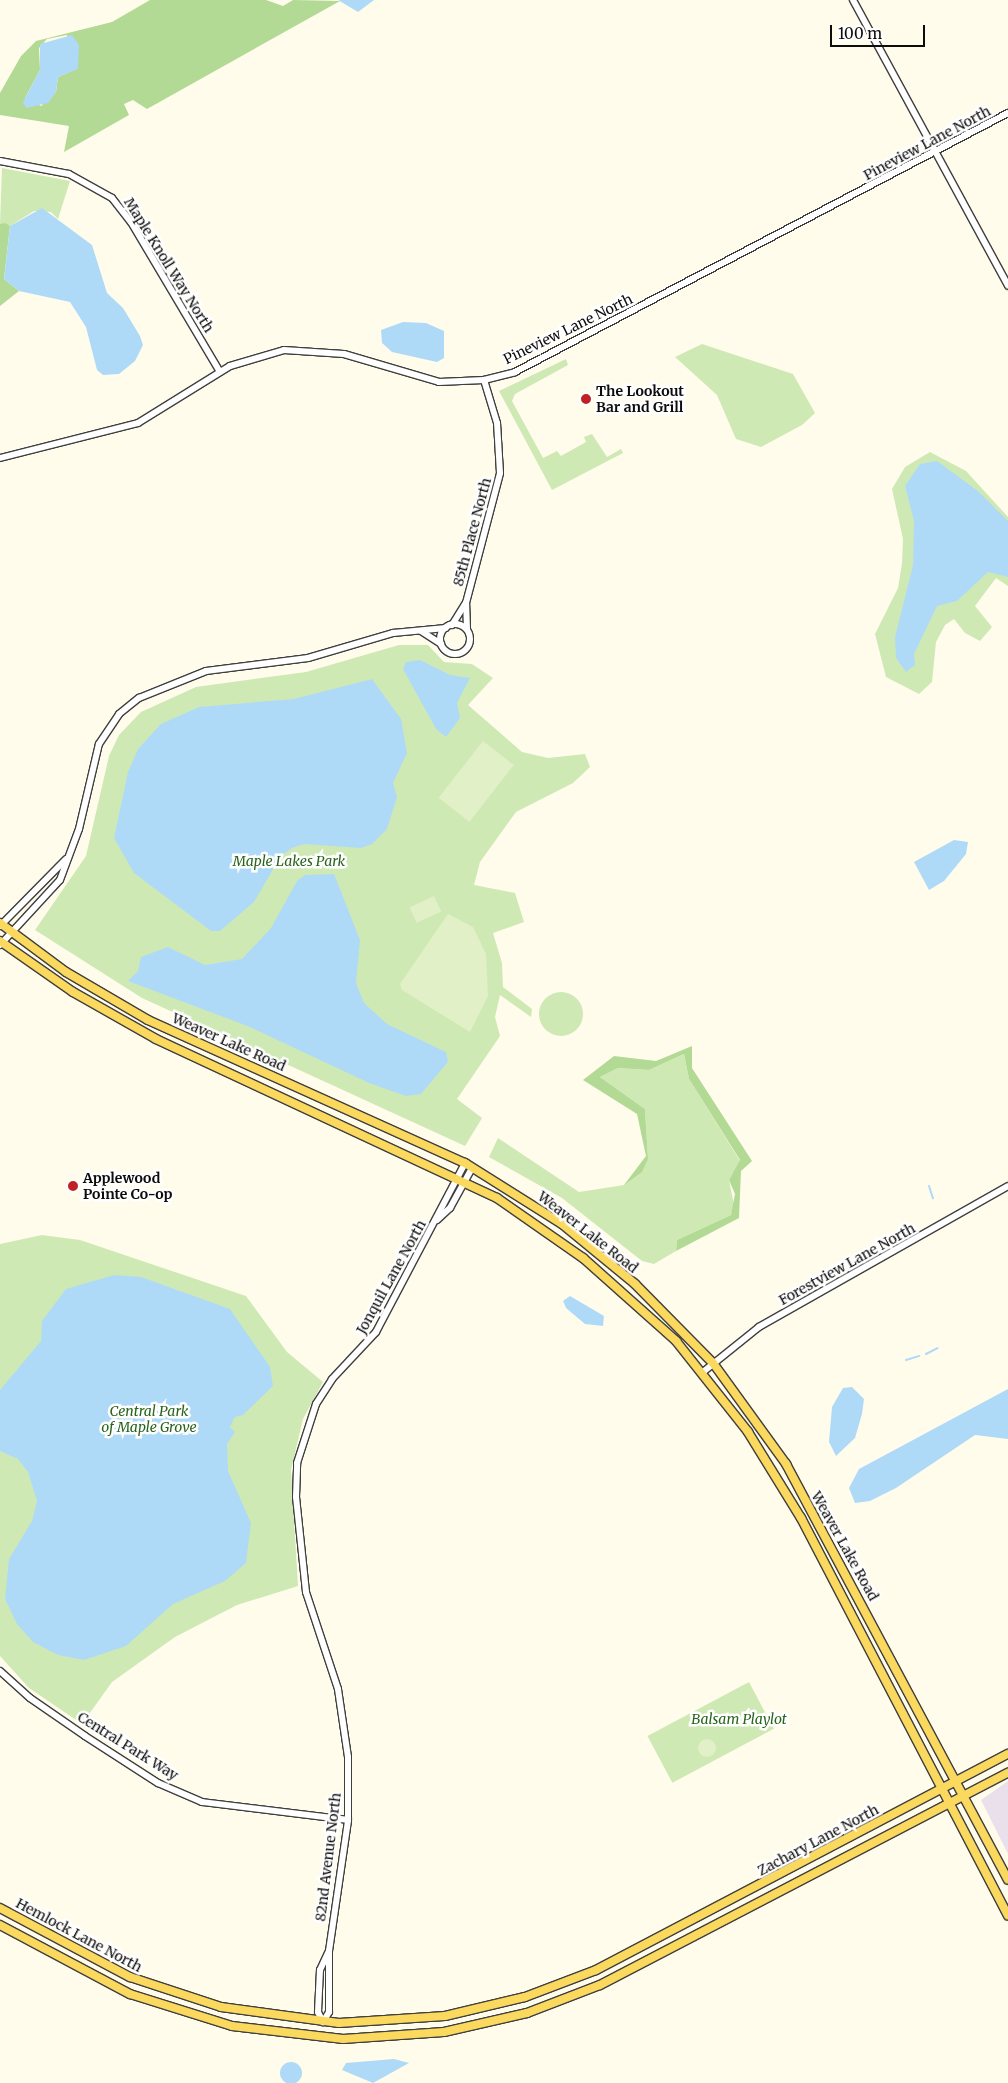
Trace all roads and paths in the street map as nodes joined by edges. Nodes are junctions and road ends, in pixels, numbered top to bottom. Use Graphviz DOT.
graph roads {
  1 [pos="853,0"];
  2 [pos="1008,113"];
  3 [pos="936,153"];
  4 [pos="0,161"];
  5 [pos="1008,286"];
  6 [pos="220,372"];
  7 [pos="484,380"];
  8 [pos="0,458"];
  9 [pos="466,603"];
  10 [pos="449,626"];
  11 [pos="467,629"];
  12 [pos="421,631"];
  13 [pos="441,644"];
  14 [pos="66,859"];
  15 [pos="1,925"];
  16 [pos="13,934"];
  17 [pos="1,943"];
  18 [pos="468,1166"];
  19 [pos="461,1178"];
  20 [pos="1008,1186"];
  21 [pos="713,1364"];
  22 [pos="703,1372"];
  23 [pos="306,1592"];
  24 [pos="0,1671"];
  25 [pos="1008,1754"];
  26 [pos="1008,1773"];
  27 [pos="957,1781"];
  28 [pos="944,1787"];
  29 [pos="965,1795"];
  30 [pos="951,1802"];
  31 [pos="348,1820"];
  32 [pos="1008,1879"];
  33 [pos="0,1908"];
  34 [pos="1008,1916"];
  35 [pos="0,1925"];
  36 [pos="639,1948"];
  37 [pos="329,1951"];
  38 [pos="647,1962"];
  39 [pos="323,2022"];
  1 -- 3 [label="street"];
  2 -- 3 [label="street, Pineview Lane North"];
  3 -- 5 [label="street"];
  3 -- 7 [label="street, Pineview Lane North"];
  4 -- 6 [label="street, Maple Knoll Way North"];
  6 -- 7 [label="street, Pineview Lane North"];
  6 -- 8 [label="street, Pineview Lane North"];
  7 -- 9 [label="street, 85th Place North"];
  9 -- 10 [label="street, 85th Place North"];
  9 -- 11 [label="street, 85th Place North"];
  10 -- 11 [label="street"];
  10 -- 12 [label="street"];
  10 -- 13 [label="street"];
  11 -- 13 [label="street"];
  12 -- 13 [label="street"];
  12 -- 14 [label="street"];
  14 -- 15 [label="street"];
  14 -- 16 [label="street"];
  15 -- 16 [label="main road, Weaver Lake Road"];
  16 -- 17 [label="street"];
  16 -- 18 [label="main road, Weaver Lake Road"];
  17 -- 19 [label="main road, Weaver Lake Road"];
  18 -- 19 [label="street, Jonquil Lane North"];
  18 -- 21 [label="main road, Weaver Lake Road"];
  19 -- 22 [label="main road, Weaver Lake Road"];
  19 -- 23 [label="street, Jonquil Lane North"];
  20 -- 21 [label="street, Forestview Lane North"];
  21 -- 22 [label="street, Forestview Lane North"];
  21 -- 27 [label="main road, Weaver Lake Road"];
  22 -- 28 [label="main road, Weaver Lake Road"];
  23 -- 31 [label="street, 82nd Avenue North"];
  24 -- 31 [label="street, Central Park Way"];
  25 -- 27 [label="main road, Zachary Lane North"];
  26 -- 29 [label="main road, Zachary Lane North"];
  27 -- 28 [label="main road, Zachary Lane North"];
  27 -- 29 [label="main road, Weaver Lake Road"];
  28 -- 30 [label="main road, Weaver Lake Road"];
  28 -- 36 [label="main road, Zachary Lane North"];
  29 -- 30 [label="main road, Zachary Lane North"];
  29 -- 32 [label="main road, Weaver Lake Road"];
  30 -- 34 [label="main road, Weaver Lake Road"];
  30 -- 38 [label="main road, Zachary Lane North"];
  31 -- 37 [label="street, 82nd Avenue North"];
  33 -- 39 [label="main road, Hemlock Lane North"];
  35 -- 38 [label="main road, Hemlock Lane North"];
  36 -- 39 [label="main road, Hemlock Lane North"];
  37 -- 39 [label="street, 82nd Avenue North"];
  37 -- 39 [label="street, 82nd Avenue North"];
}
